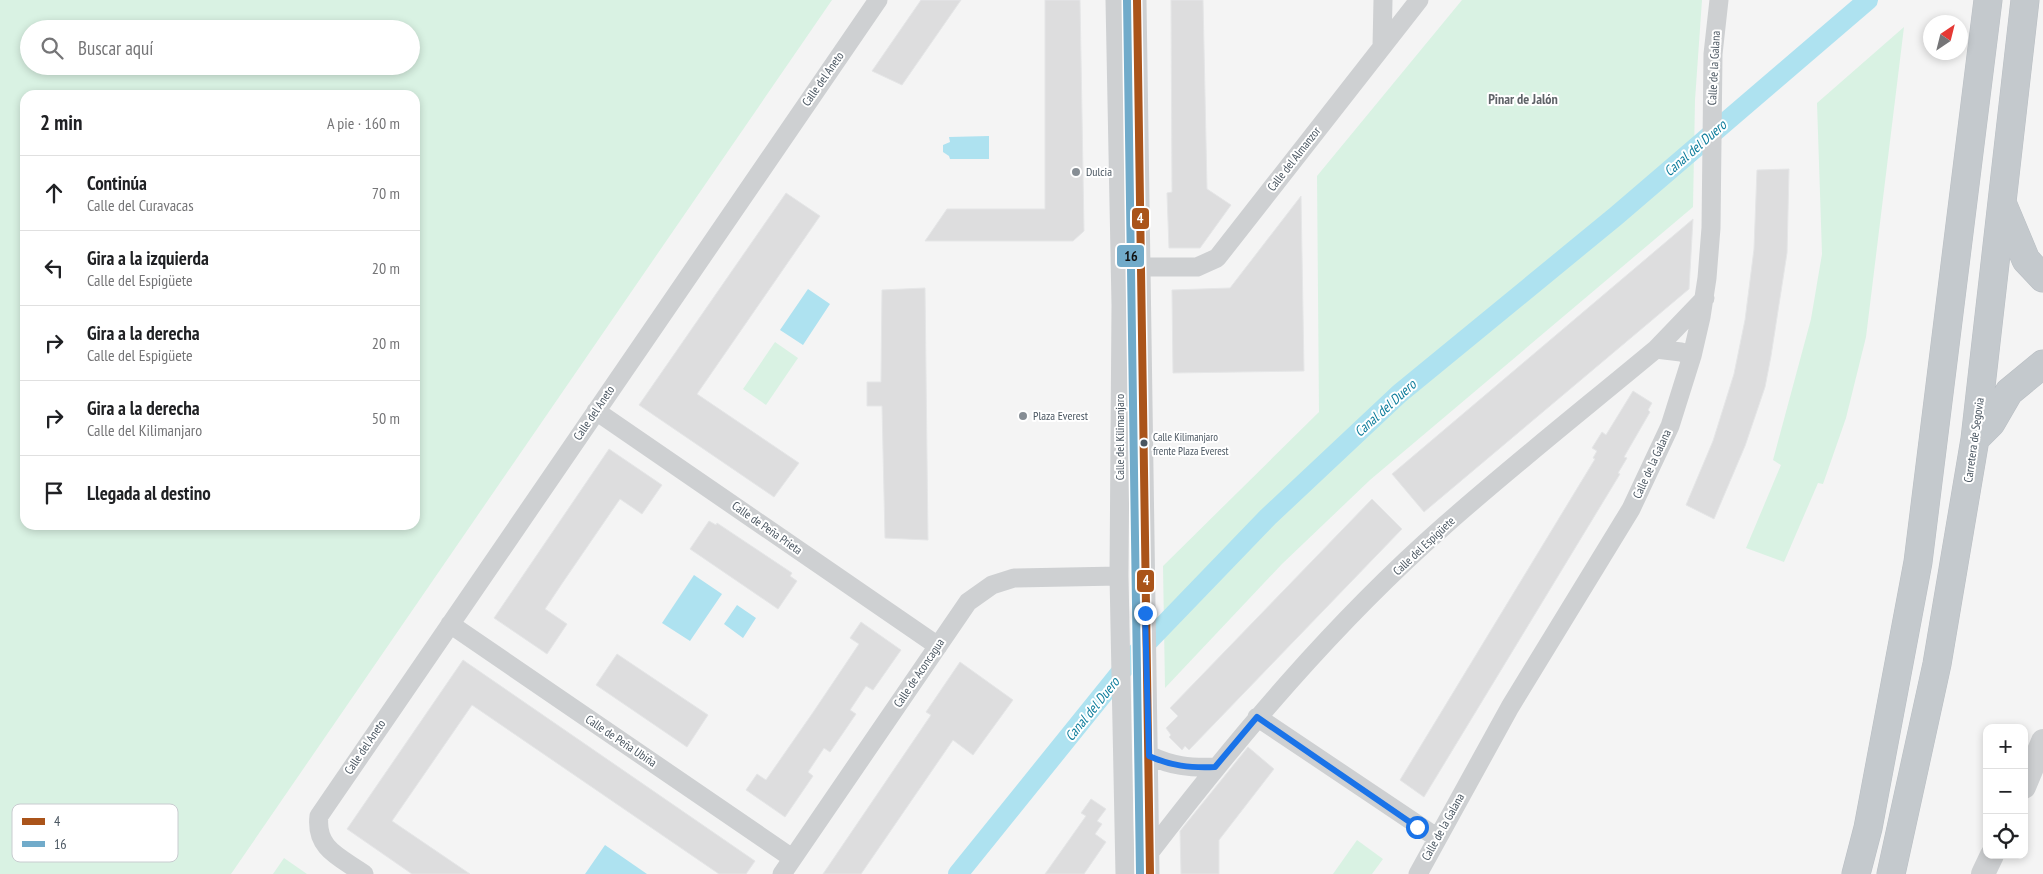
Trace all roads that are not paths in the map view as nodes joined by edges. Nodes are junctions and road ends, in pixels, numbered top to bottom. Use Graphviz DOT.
graph roads {
  1 [pos="878,0"];
  2 [pos="1115,0"];
  3 [pos="1137,0"];
  4 [pos="1383,0"];
  5 [pos="1419,0"];
  6 [pos="1719,0"];
  7 [pos="1988,0"];
  8 [pos="2025,0"];
  9 [pos="1382,47"];
  10 [pos="2002,204"];
  11 [pos="1141,267"];
  12 [pos="2043,278"];
  13 [pos="1705,298"];
  14 [pos="1656,349"];
  15 [pos="1692,356"];
  16 [pos="2043,364"];
  17 [pos="596,411"];
  18 [pos="1976,439"];
  19 [pos="1119,576"];
  20 [pos="450,624"];
  21 [pos="938,646"];
  22 [pos="1257,717"];
  23 [pos="2043,741"];
  24 [pos="1149,756"];
  25 [pos="1215,767"];
  26 [pos="2028,777"];
  27 [pos="1436,838"];
  28 [pos="1150,852"];
  29 [pos="792,858"];
  30 [pos="1990,859"];
  31 [pos="1123,871"];
  32 [pos="364,874"];
  33 [pos="782,874"];
  34 [pos="1150,874"];
  35 [pos="1418,874"];
  36 [pos="1856,874"];
  37 [pos="1891,874"];
  38 [pos="1984,874"];
  1 -- 17 [label="street, Calle del Aneto"];
  2 -- 19 [label="street, Calle del Kilimanjaro"];
  3 -- 11 [label="street, Calle del Kilimanjaro"];
  4 -- 9 [label="street"];
  5 -- 9 [label="street, Calle del Almanzor"];
  6 -- 13 [label="street, Calle de la Galana"];
  7 -- 36 [label="highway"];
  8 -- 10 [label="highway, Carretera de Segovia"];
  9 -- 11 [label="street, Calle del Almanzor"];
  10 -- 12 [label="highway"];
  10 -- 18 [label="highway, Carretera de Segovia"];
  11 -- 24 [label="street, Calle del Kilimanjaro"];
  13 -- 14 [label="street, Calle del Espigüete"];
  13 -- 15 [label="street, Calle de la Galana"];
  14 -- 15 [label="street"];
  14 -- 22 [label="street, Calle del Espigüete"];
  15 -- 27 [label="street, Calle de la Galana"];
  16 -- 18 [label="highway"];
  17 -- 20 [label="street, Calle del Aneto"];
  17 -- 21 [label="street, Calle de Peña Prieta"];
  18 -- 37 [label="highway, Carretera de Segovia"];
  19 -- 21 [label="street, Calle de Aconcagua"];
  19 -- 31 [label="street, Calle del Kilimanjaro"];
  20 -- 29 [label="street, Calle de Peña Ubiña"];
  20 -- 32 [label="street, Calle del Aneto"];
  21 -- 29 [label="street, Calle de Aconcagua"];
  22 -- 25 [label="street, Calle del Espigüete"];
  22 -- 27 [label="street"];
  23 -- 26 [label="street"];
  24 -- 25 [label="street"];
  24 -- 28 [label="street, Calle del Kilimanjaro"];
  25 -- 28 [label="street, Calle del Espigüete"];
  27 -- 35 [label="street, Calle de la Galana"];
  28 -- 34 [label="street, Calle del Kilimanjaro"];
  29 -- 33 [label="street, Calle de Aconcagua"];
  30 -- 38 [label="street"];
}
